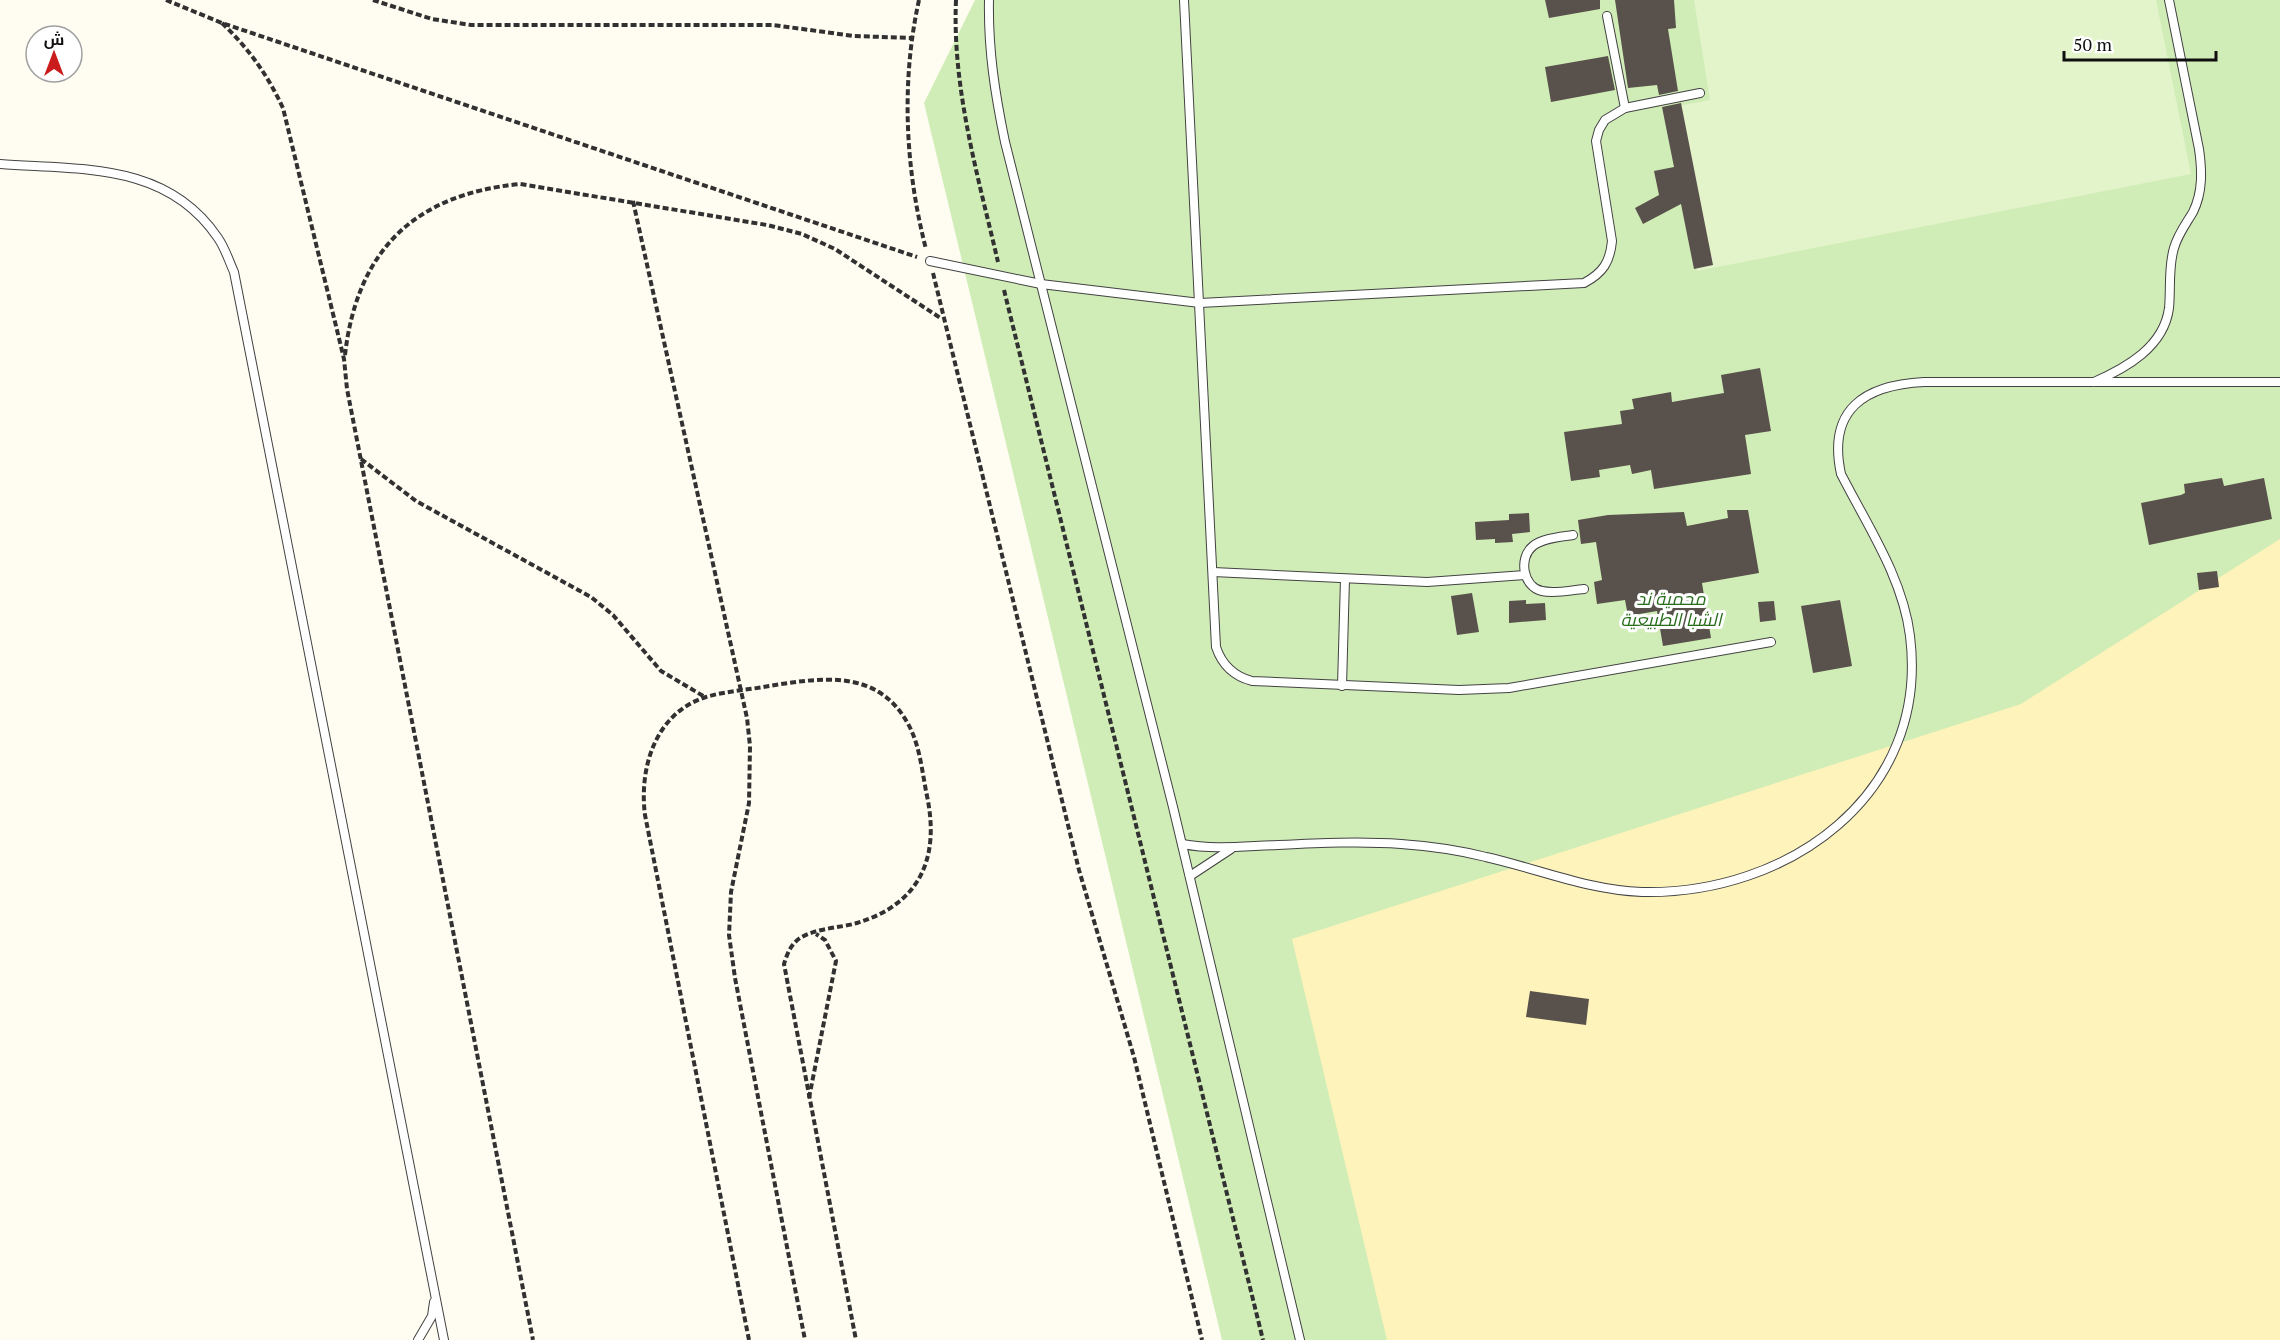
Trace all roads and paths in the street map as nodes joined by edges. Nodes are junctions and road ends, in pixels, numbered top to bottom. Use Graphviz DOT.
graph roads {
  1 [pos="166,0"];
  2 [pos="373,0"];
  3 [pos="919,0"];
  4 [pos="956,0"];
  5 [pos="989,0"];
  6 [pos="1184,0"];
  7 [pos="2169,0"];
  8 [pos="1607,16"];
  9 [pos="222,23"];
  10 [pos="912,38"];
  11 [pos="1700,93"];
  12 [pos="1625,108"];
  13 [pos="0,164"];
  14 [pos="633,201"];
  15 [pos="930,261"];
  16 [pos="1001,278"];
  17 [pos="1041,284"];
  18 [pos="1200,303"];
  19 [pos="942,320"];
  20 [pos="344,359"];
  21 [pos="2280,382"];
  22 [pos="2089,384"];
  23 [pos="361,459"];
  24 [pos="1573,535"];
  25 [pos="1212,573"];
  26 [pos="1525,574"];
  27 [pos="1345,579"];
  28 [pos="1584,589"];
  29 [pos="1772,642"];
  30 [pos="1342,686"];
  31 [pos="741,691"];
  32 [pos="705,698"];
  33 [pos="1182,844"];
  34 [pos="1232,849"];
  35 [pos="1190,876"];
  36 [pos="815,933"];
  37 [pos="809,1099"];
  38 [pos="435,1298"];
  39 [pos="418,1340"];
  40 [pos="444,1340"];
  41 [pos="532,1340"];
  42 [pos="749,1340"];
  43 [pos="805,1340"];
  44 [pos="856,1340"];
  45 [pos="1202,1340"];
  46 [pos="1263,1340"];
  47 [pos="1300,1340"];
  1 -- 9 [label="path"];
  2 -- 10 [label="path"];
  3 -- 10 [label="path"];
  4 -- 16 [label="path"];
  5 -- 17 [label="lane"];
  6 -- 18 [label="lane"];
  7 -- 22 [label="lane"];
  8 -- 12 [label="lane"];
  9 -- 15 [label="path"];
  9 -- 20 [label="path"];
  10 -- 15 [label="path"];
  11 -- 12 [label="lane"];
  12 -- 18 [label="lane"];
  13 -- 38 [label="lane"];
  14 -- 19 [label="path"];
  14 -- 20 [label="path"];
  14 -- 31 [label="path"];
  15 -- 16 [label="lane"];
  15 -- 19 [label="path"];
  16 -- 17 [label="lane"];
  16 -- 46 [label="path"];
  17 -- 18 [label="lane"];
  17 -- 33 [label="lane"];
  18 -- 25 [label="lane"];
  19 -- 45 [label="path"];
  20 -- 23 [label="path"];
  21 -- 22 [label="lane"];
  22 -- 34 [label="lane"];
  23 -- 32 [label="path"];
  23 -- 41 [label="path"];
  24 -- 26 [label="lane"];
  25 -- 27 [label="lane"];
  25 -- 30 [label="lane"];
  26 -- 27 [label="lane"];
  26 -- 28 [label="lane"];
  27 -- 30 [label="lane"];
  29 -- 30 [label="lane"];
  31 -- 32 [label="path"];
  31 -- 36 [label="path"];
  31 -- 43 [label="path"];
  32 -- 42 [label="path"];
  33 -- 34 [label="lane"];
  33 -- 35 [label="lane"];
  34 -- 35 [label="lane"];
  35 -- 47 [label="lane"];
  36 -- 37 [label="path"];
  36 -- 37 [label="path"];
  37 -- 44 [label="path"];
  38 -- 39 [label="lane"];
  38 -- 40 [label="lane"];
}
